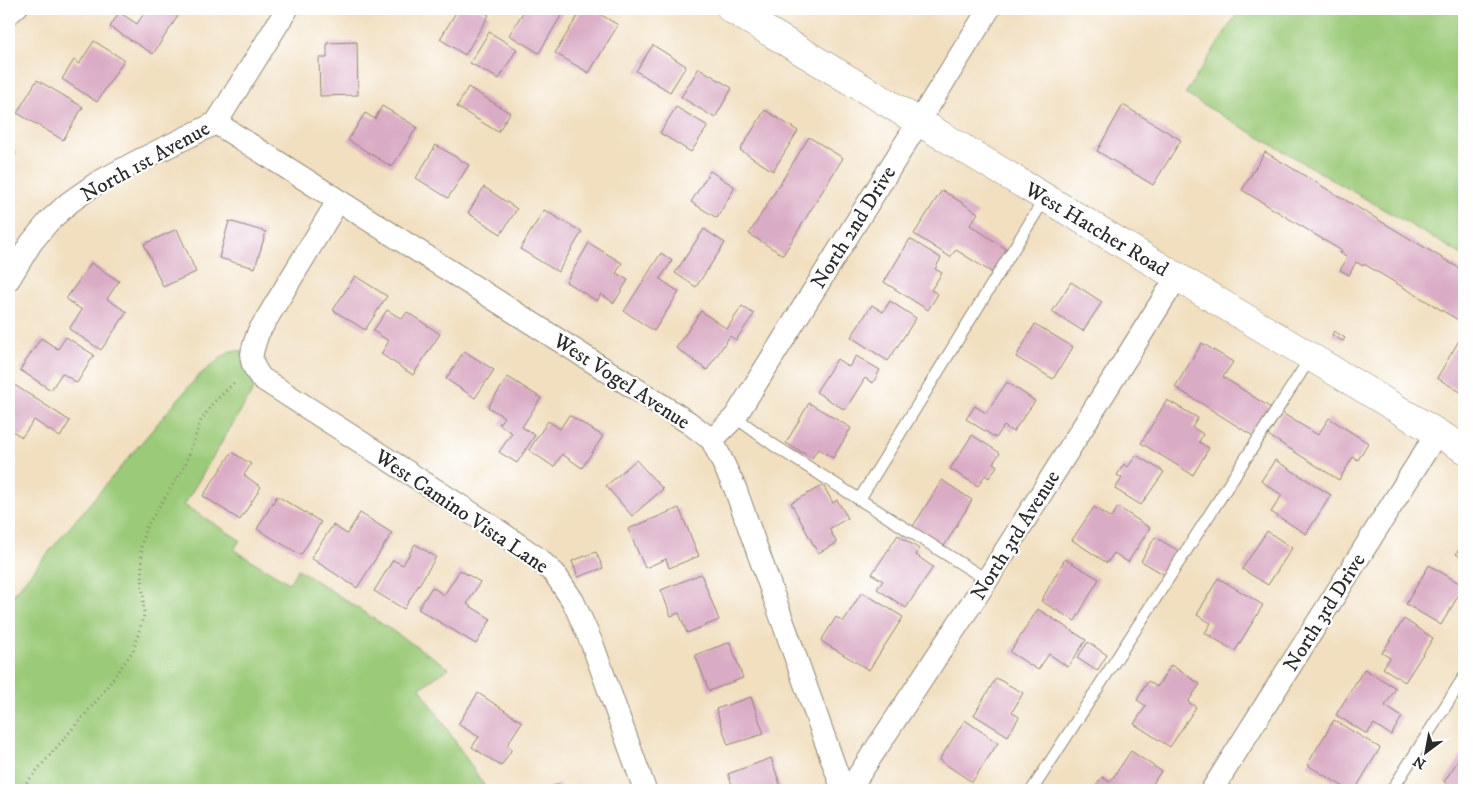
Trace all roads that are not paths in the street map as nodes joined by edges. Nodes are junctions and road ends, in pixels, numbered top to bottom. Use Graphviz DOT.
graph roads {
  1 [pos="22,9"];
  2 [pos="287,9"];
  3 [pos="731,9"];
  4 [pos="989,9"];
  5 [pos="9,20"];
  6 [pos="918,122"];
  7 [pos="216,123"];
  8 [pos="1045,198"];
  9 [pos="338,201"];
  10 [pos="9,278"];
  11 [pos="1177,278"];
  12 [pos="1310,357"];
  13 [pos="735,417"];
  14 [pos="1437,433"];
  15 [pos="712,440"];
  16 [pos="1464,449"];
  17 [pos="859,500"];
  18 [pos="987,580"];
  19 [pos="1464,677"];
  20 [pos="645,790"];
  21 [pos="843,790"];
  22 [pos="849,790"];
  23 [pos="1032,790"];
  24 [pos="1212,790"];
  25 [pos="1392,790"];
  1 -- 5 [label="lane"];
  2 -- 7 [label="street, North 1st Avenue"];
  3 -- 6 [label="street, West Hatcher Road"];
  4 -- 6 [label="street, North 2nd Drive"];
  6 -- 8 [label="street, West Hatcher Road"];
  6 -- 13 [label="street, North 2nd Drive"];
  7 -- 9 [label="street, West Vogel Avenue"];
  7 -- 10 [label="street, North 1st Avenue"];
  8 -- 11 [label="street, West Hatcher Road"];
  8 -- 17 [label="lane"];
  9 -- 15 [label="street, West Vogel Avenue"];
  9 -- 20 [label="street, West Camino Vista Lane"];
  11 -- 12 [label="street, West Hatcher Road"];
  11 -- 18 [label="street, North 3rd Avenue"];
  12 -- 14 [label="street, West Hatcher Road"];
  12 -- 23 [label="lane"];
  13 -- 15 [label="street, North 2nd Drive"];
  13 -- 17 [label="lane"];
  14 -- 16 [label="street, West Hatcher Road"];
  14 -- 24 [label="street, North 3rd Drive"];
  15 -- 21 [label="street, West Vogel Avenue"];
  17 -- 18 [label="lane"];
  18 -- 22 [label="street, North 3rd Avenue"];
  19 -- 25 [label="lane"];
}
